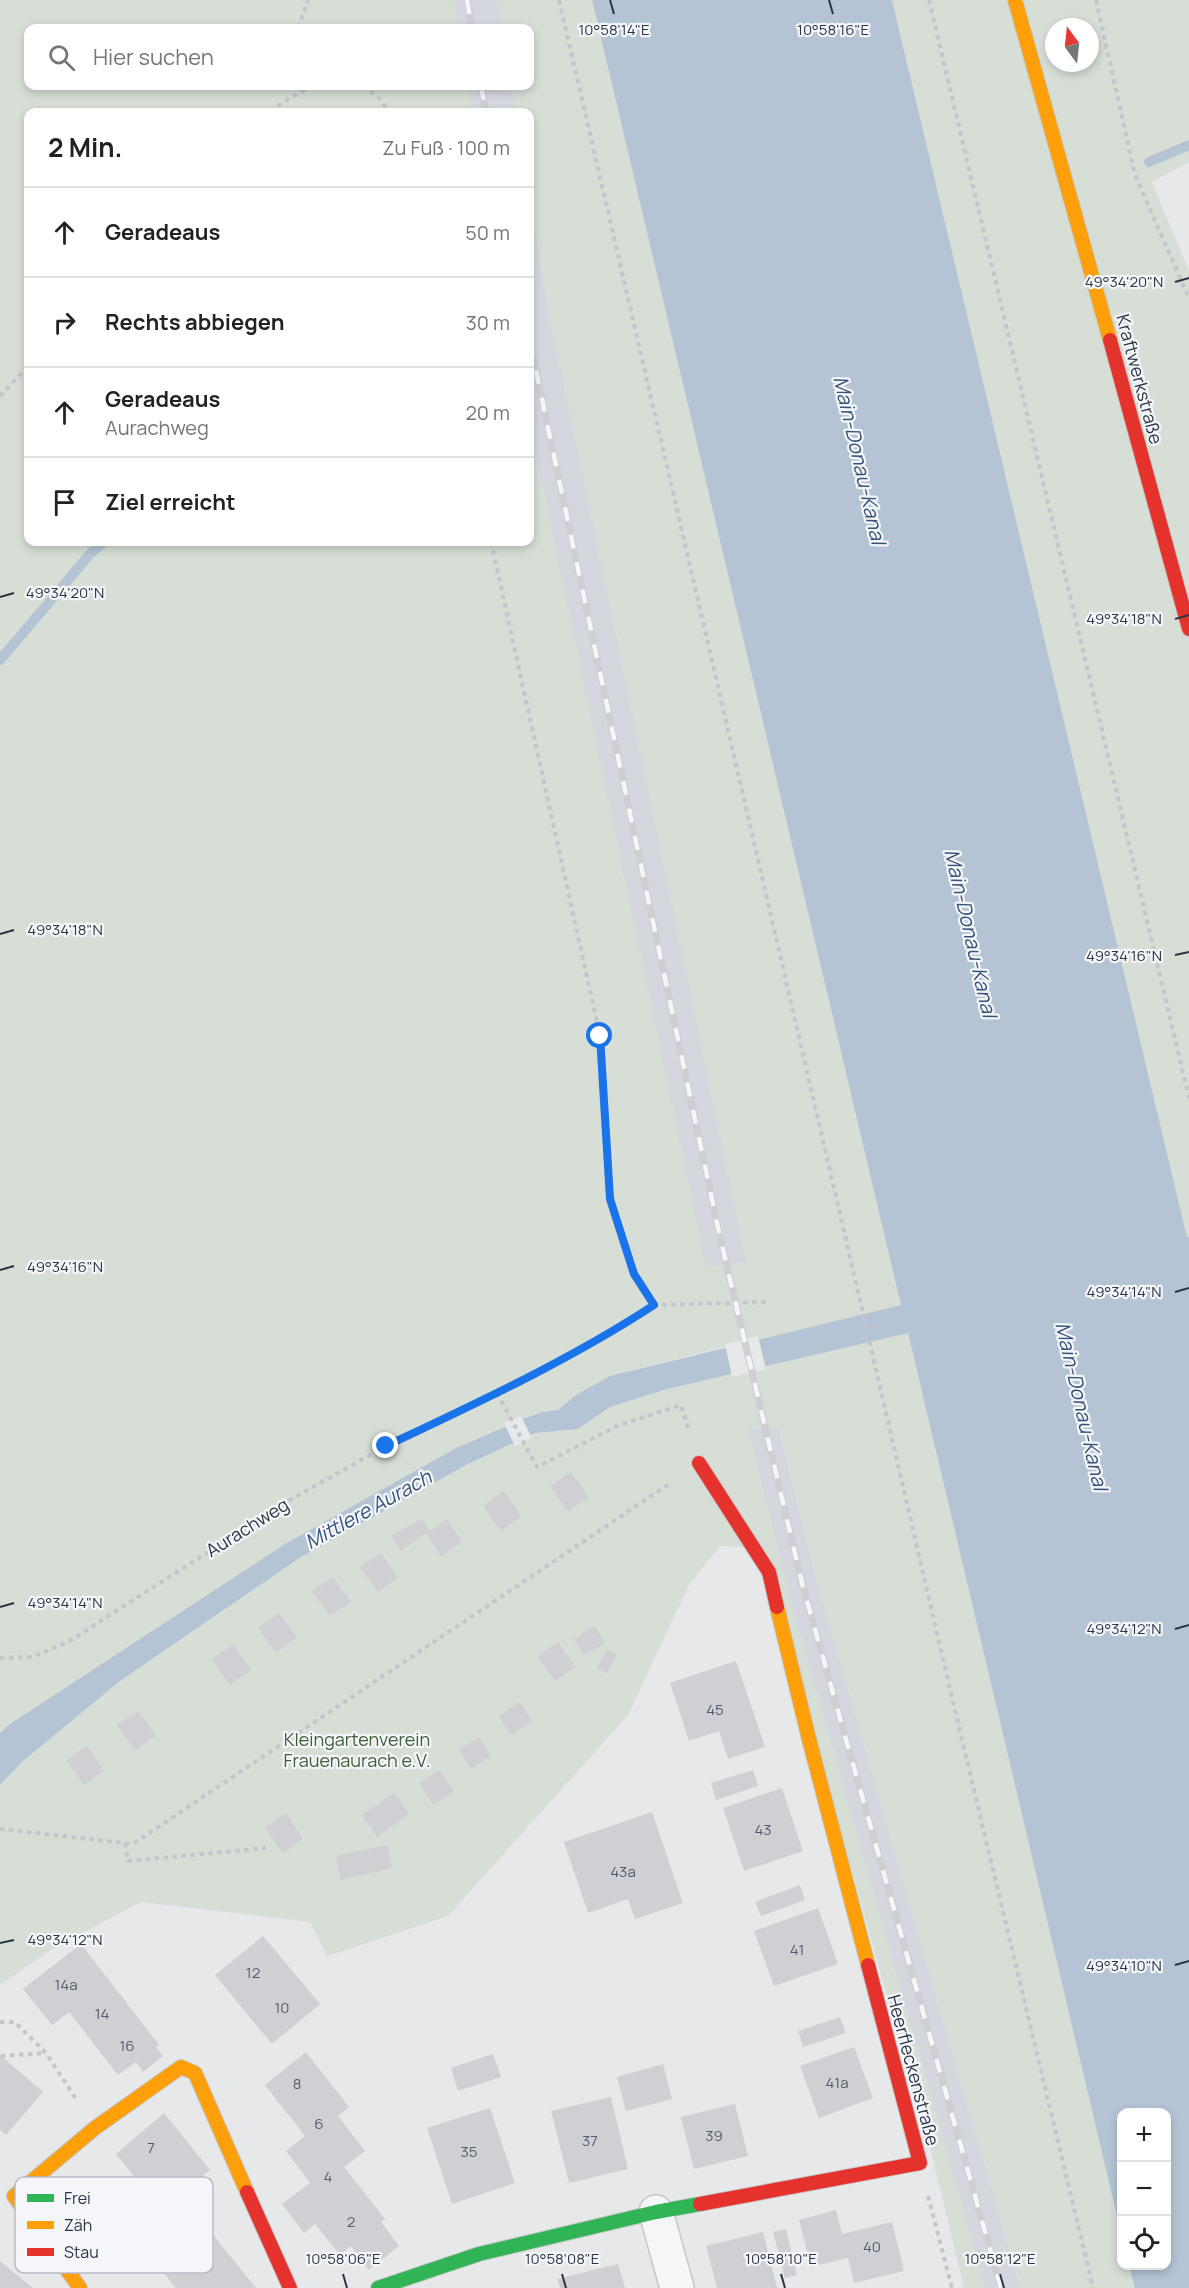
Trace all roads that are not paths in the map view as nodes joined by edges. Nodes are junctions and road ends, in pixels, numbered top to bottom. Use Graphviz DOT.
graph roads {
  1 [pos="1015,0"];
  2 [pos="1189,629"];
  3 [pos="699,1463"];
  4 [pos="36,2177"];
  5 [pos="656,2212"];
  6 [pos="69,2273"];
  7 [pos="80,2288"];
  8 [pos="290,2288"];
  9 [pos="378,2288"];
  10 [pos="677,2288"];
  1 -- 2 [label="street, Kraftwerkstraße"];
  3 -- 5 [label="street, Heerfleckenstraße"];
  4 -- 8 [label="street"];
  5 -- 9 [label="street, Heerfleckenstraße"];
  5 -- 10 [label="street"];
  6 -- 7 [label="street"];
}
